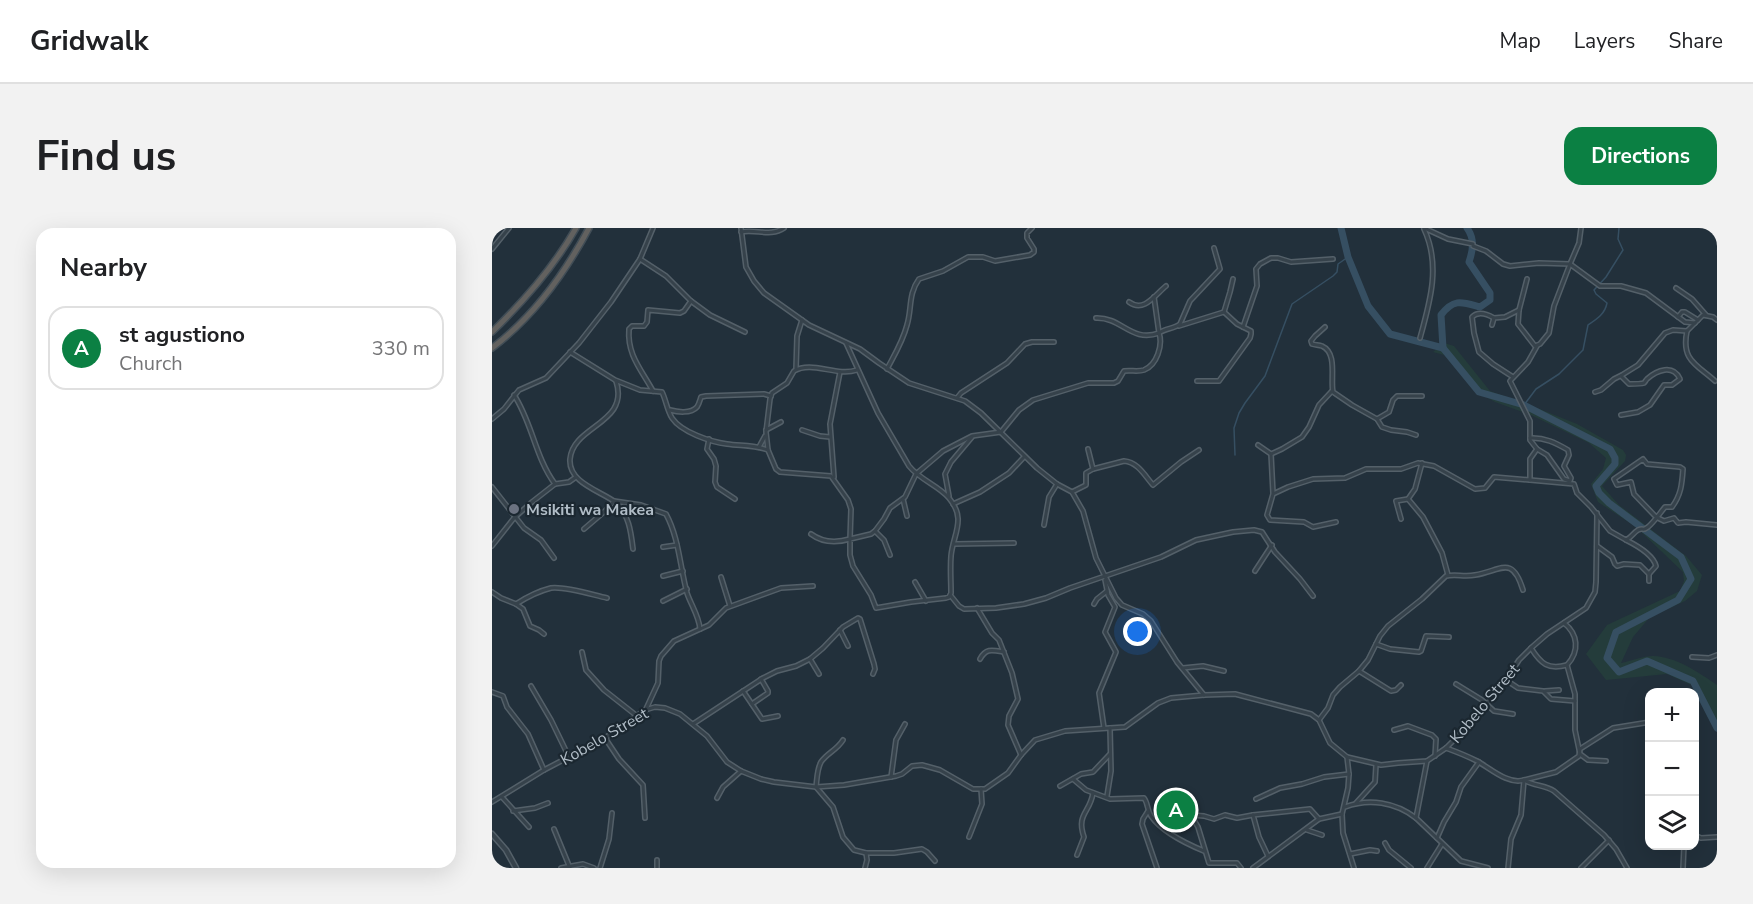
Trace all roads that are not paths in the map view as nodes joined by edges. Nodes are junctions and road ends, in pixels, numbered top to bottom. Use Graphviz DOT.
graph roads {
  1 [pos="508,228"];
  2 [pos="576,228"];
  3 [pos="589,228"];
  4 [pos="654,228"];
  5 [pos="784,228"];
  6 [pos="1032,228"];
  7 [pos="1424,228"];
  8 [pos="1581,228"];
  9 [pos="741,230"];
  10 [pos="1214,248"];
  11 [pos="492,249"];
  12 [pos="640,259"];
  13 [pos="1333,260"];
  14 [pos="1570,264"];
  15 [pos="1233,279"];
  16 [pos="1527,279"];
  17 [pos="1166,286"];
  18 [pos="1676,288"];
  19 [pos="1154,297"];
  20 [pos="691,301"];
  21 [pos="1129,302"];
  22 [pos="1519,310"];
  23 [pos="1224,312"];
  24 [pos="1678,317"];
  25 [pos="1096,318"];
  26 [pos="1494,318"];
  27 [pos="1700,319"];
  28 [pos="802,320"];
  29 [pos="1717,320"];
  30 [pos="1492,325"];
  31 [pos="1177,327"];
  32 [pos="1243,327"];
  33 [pos="1325,327"];
  34 [pos="1687,331"];
  35 [pos="492,332"];
  36 [pos="745,332"];
  37 [pos="1159,333"];
  38 [pos="1420,338"];
  39 [pos="1054,342"];
  40 [pos="846,343"];
  41 [pos="1537,346"];
  42 [pos="492,348"];
  43 [pos="570,352"];
  44 [pos="796,369"];
  45 [pos="886,369"];
  46 [pos="857,370"];
  47 [pos="840,372"];
  48 [pos="1622,376"];
  49 [pos="1513,377"];
  50 [pos="615,380"];
  51 [pos="1197,381"];
  52 [pos="1715,381"];
  53 [pos="652,391"];
  54 [pos="1332,391"];
  55 [pos="1595,392"];
  56 [pos="514,395"];
  57 [pos="771,396"];
  58 [pos="1422,396"];
  59 [pos="957,398"];
  60 [pos="668,409"];
  61 [pos="1621,415"];
  62 [pos="492,419"];
  63 [pos="1377,419"];
  64 [pos="781,422"];
  65 [pos="802,430"];
  66 [pos="766,431"];
  67 [pos="1001,432"];
  68 [pos="1416,435"];
  69 [pos="972,436"];
  70 [pos="830,437"];
  71 [pos="1530,438"];
  72 [pos="710,439"];
  73 [pos="1258,445"];
  74 [pos="759,447"];
  75 [pos="1088,449"];
  76 [pos="1536,449"];
  77 [pos="768,450"];
  78 [pos="1199,450"];
  79 [pos="1271,454"];
  80 [pos="1024,457"];
  81 [pos="1422,463"];
  82 [pos="1093,469"];
  83 [pos="916,474"];
  84 [pos="576,477"];
  85 [pos="834,478"];
  86 [pos="1530,480"];
  87 [pos="555,484"];
  88 [pos="1057,484"];
  89 [pos="492,487"];
  90 [pos="1072,492"];
  91 [pos="1273,494"];
  92 [pos="949,498"];
  93 [pos="735,499"];
  94 [pos="903,499"];
  95 [pos="1408,499"];
  96 [pos="614,501"];
  97 [pos="953,504"];
  98 [pos="1596,513"];
  99 [pos="516,516"];
  100 [pos="907,516"];
  101 [pos="1656,517"];
  102 [pos="1401,519"];
  103 [pos="1336,522"];
  104 [pos="1044,525"];
  105 [pos="1717,525"];
  106 [pos="584,529"];
  107 [pos="875,531"];
  108 [pos="811,534"];
  109 [pos="850,539"];
  110 [pos="1626,540"];
  111 [pos="1014,543"];
  112 [pos="954,544"];
  113 [pos="677,545"];
  114 [pos="1272,545"];
  115 [pos="492,546"];
  116 [pos="1597,546"];
  117 [pos="663,547"];
  118 [pos="633,549"];
  119 [pos="890,555"];
  120 [pos="554,558"];
  121 [pos="683,571"];
  122 [pos="1255,571"];
  123 [pos="1650,574"];
  124 [pos="1448,575"];
  125 [pos="663,576"];
  126 [pos="722,577"];
  127 [pos="1105,577"];
  128 [pos="1649,581"];
  129 [pos="915,582"];
  130 [pos="813,586"];
  131 [pos="687,589"];
  132 [pos="1523,590"];
  133 [pos="1107,591"];
  134 [pos="492,592"];
  135 [pos="950,595"];
  136 [pos="1313,596"];
  137 [pos="607,598"];
  138 [pos="663,601"];
  139 [pos="926,601"];
  140 [pos="516,604"];
  141 [pos="1094,604"];
  142 [pos="730,606"];
  143 [pos="977,608"];
  144 [pos="1564,623"];
  145 [pos="700,629"];
  146 [pos="840,630"];
  147 [pos="544,634"];
  148 [pos="1449,638"];
  149 [pos="1376,644"];
  150 [pos="848,645"];
  151 [pos="1531,648"];
  152 [pos="582,652"];
  153 [pos="1004,652"];
  154 [pos="1717,655"];
  155 [pos="1692,657"];
  156 [pos="810,659"];
  157 [pos="980,659"];
  158 [pos="1567,664"];
  159 [pos="1183,668"];
  160 [pos="1224,670"];
  161 [pos="1359,671"];
  162 [pos="819,674"];
  163 [pos="873,674"];
  164 [pos="761,679"];
  165 [pos="1506,680"];
  166 [pos="1456,684"];
  167 [pos="1401,685"];
  168 [pos="531,686"];
  169 [pos="1559,690"];
  170 [pos="743,691"];
  171 [pos="1543,691"];
  172 [pos="492,692"];
  173 [pos="1204,695"];
  174 [pos="1575,701"];
  175 [pos="752,704"];
  176 [pos="1486,705"];
  177 [pos="645,710"];
  178 [pos="1513,714"];
  179 [pos="637,716"];
  180 [pos="778,716"];
  181 [pos="1319,720"];
  182 [pos="1645,723"];
  183 [pos="693,724"];
  184 [pos="905,724"];
  185 [pos="1104,728"];
  186 [pos="1110,728"];
  187 [pos="1394,730"];
  188 [pos="605,738"];
  189 [pos="843,740"];
  190 [pos="1446,748"];
  191 [pos="1110,754"];
  192 [pos="1580,754"];
  193 [pos="1021,755"];
  194 [pos="1435,756"];
  195 [pos="569,757"];
  196 [pos="1347,757"];
  197 [pos="1427,761"];
  198 [pos="1606,761"];
  199 [pos="1479,762"];
  200 [pos="1376,765"];
  201 [pos="544,770"];
  202 [pos="741,771"];
  203 [pos="1349,774"];
  204 [pos="891,777"];
  205 [pos="1073,779"];
  206 [pos="1524,780"];
  207 [pos="1060,786"];
  208 [pos="816,787"];
  209 [pos="981,789"];
  210 [pos="1094,793"];
  211 [pos="1107,796"];
  212 [pos="502,797"];
  213 [pos="717,798"];
  214 [pos="1256,800"];
  215 [pos="492,802"];
  216 [pos="548,803"];
  217 [pos="1354,804"];
  218 [pos="1345,807"];
  219 [pos="1148,810"];
  220 [pos="513,812"];
  221 [pos="612,813"];
  222 [pos="1342,814"];
  223 [pos="1252,815"];
  224 [pos="645,818"];
  225 [pos="1416,818"];
  226 [pos="1319,819"];
  227 [pos="529,827"];
  228 [pos="554,829"];
  229 [pos="1306,830"];
  230 [pos="492,834"];
  231 [pos="1322,836"];
  232 [pos="969,837"];
  233 [pos="1699,837"];
  234 [pos="1717,837"];
  235 [pos="1437,838"];
  236 [pos="1609,840"];
  237 [pos="1385,843"];
  238 [pos="1442,844"];
  239 [pos="1684,850"];
  240 [pos="1204,851"];
  241 [pos="1377,851"];
  242 [pos="866,854"];
  243 [pos="1350,854"];
  244 [pos="1077,855"];
  245 [pos="1268,856"];
  246 [pos="657,860"];
  247 [pos="935,861"];
  248 [pos="1210,866"];
  249 [pos="570,867"];
  250 [pos="516,868"];
  251 [pos="561,868"];
  252 [pos="594,868"];
  253 [pos="600,868"];
  254 [pos="657,868"];
  255 [pos="866,868"];
  256 [pos="1157,868"];
  257 [pos="1242,868"];
  258 [pos="1253,868"];
  259 [pos="1354,868"];
  260 [pos="1411,868"];
  261 [pos="1427,868"];
  262 [pos="1488,868"];
  263 [pos="1508,868"];
  264 [pos="1581,868"];
  265 [pos="1626,868"];
  266 [pos="1683,868"];
  1 -- 11 [label="street"];
  2 -- 35 [label="highway"];
  3 -- 42 [label="highway"];
  4 -- 12 [label="street"];
  5 -- 9 [label="street"];
  6 -- 45 [label="street"];
  7 -- 14 [label="street"];
  7 -- 38 [label="street"];
  8 -- 14 [label="street"];
  9 -- 28 [label="street"];
  10 -- 31 [label="street"];
  12 -- 20 [label="street"];
  12 -- 43 [label="street"];
  13 -- 32 [label="street"];
  14 -- 24 [label="street"];
  14 -- 41 [label="street"];
  15 -- 23 [label="street"];
  16 -- 22 [label="street"];
  17 -- 19 [label="street"];
  18 -- 27 [label="street"];
  19 -- 21 [label="street"];
  19 -- 37 [label="street"];
  20 -- 36 [label="street"];
  20 -- 53 [label="street"];
  22 -- 26 [label="street"];
  22 -- 41 [label="street"];
  23 -- 31 [label="street"];
  23 -- 32 [label="street"];
  24 -- 27 [label="street"];
  24 -- 27 [label="street"];
  25 -- 37 [label="street"];
  26 -- 30 [label="street"];
  26 -- 49 [label="street"];
  27 -- 29 [label="street"];
  27 -- 34 [label="street"];
  28 -- 40 [label="street"];
  28 -- 44 [label="street"];
  31 -- 37 [label="street"];
  32 -- 51 [label="street"];
  33 -- 54 [label="street"];
  34 -- 48 [label="street"];
  34 -- 52 [label="street"];
  37 -- 67 [label="street"];
  39 -- 59 [label="street"];
  40 -- 45 [label="street"];
  40 -- 46 [label="street"];
  41 -- 49 [label="street"];
  43 -- 50 [label="street"];
  43 -- 56 [label="street"];
  44 -- 47 [label="street"];
  44 -- 57 [label="street"];
  45 -- 59 [label="street"];
  46 -- 47 [label="street"];
  46 -- 83 [label="street"];
  47 -- 70 [label="street"];
  48 -- 55 [label="street"];
  48 -- 61 [label="street"];
  49 -- 71 [label="street"];
  50 -- 53 [label="street"];
  50 -- 84 [label="street"];
  53 -- 60 [label="street"];
  54 -- 63 [label="street"];
  54 -- 79 [label="street"];
  56 -- 62 [label="street"];
  56 -- 87 [label="street"];
  57 -- 60 [label="street"];
  57 -- 66 [label="street"];
  58 -- 63 [label="street"];
  59 -- 67 [label="street"];
  60 -- 72 [label="street"];
  63 -- 68 [label="street"];
  64 -- 66 [label="street"];
  65 -- 70 [label="street"];
  66 -- 74 [label="street"];
  66 -- 77 [label="street"];
  67 -- 69 [label="street"];
  67 -- 80 [label="street"];
  69 -- 83 [label="street"];
  69 -- 92 [label="street"];
  70 -- 85 [label="street"];
  71 -- 76 [label="street"];
  71 -- 76 [label="street"];
  72 -- 74 [label="street"];
  72 -- 93 [label="street"];
  73 -- 79 [label="street"];
  74 -- 77 [label="street"];
  75 -- 82 [label="street"];
  76 -- 86 [label="street"];
  77 -- 85 [label="street"];
  78 -- 82 [label="street"];
  79 -- 91 [label="street"];
  80 -- 88 [label="street"];
  80 -- 97 [label="street"];
  81 -- 86 [label="street"];
  81 -- 91 [label="street"];
  81 -- 95 [label="street"];
  82 -- 90 [label="street"];
  83 -- 92 [label="street"];
  83 -- 94 [label="street"];
  84 -- 87 [label="street"];
  84 -- 96 [label="street"];
  85 -- 109 [label="street"];
  86 -- 98 [label="street"];
  87 -- 99 [label="street"];
  88 -- 90 [label="street"];
  88 -- 104 [label="street"];
  89 -- 99 [label="street"];
  90 -- 127 [label="street"];
  91 -- 103 [label="street"];
  92 -- 97 [label="street"];
  94 -- 100 [label="street"];
  94 -- 107 [label="street"];
  95 -- 102 [label="street"];
  95 -- 124 [label="street"];
  96 -- 106 [label="street"];
  96 -- 113 [label="street"];
  96 -- 118 [label="street"];
  97 -- 112 [label="street"];
  98 -- 110 [label="street"];
  98 -- 116 [label="street, Kobelo Street"];
  99 -- 115 [label="street"];
  99 -- 120 [label="street"];
  101 -- 101 [label="street"];
  101 -- 105 [label="street"];
  101 -- 110 [label="street"];
  107 -- 109 [label="street"];
  107 -- 119 [label="street"];
  108 -- 109 [label="street"];
  109 -- 139 [label="street"];
  110 -- 123 [label="street"];
  111 -- 112 [label="street"];
  112 -- 135 [label="street"];
  113 -- 117 [label="street"];
  113 -- 121 [label="street"];
  114 -- 122 [label="street"];
  114 -- 127 [label="street"];
  114 -- 136 [label="street"];
  116 -- 123 [label="street"];
  116 -- 144 [label="street, Kobelo Street"];
  121 -- 125 [label="street"];
  121 -- 131 [label="street"];
  123 -- 128 [label="street"];
  124 -- 132 [label="street"];
  124 -- 149 [label="street"];
  126 -- 142 [label="street"];
  127 -- 133 [label="street"];
  127 -- 143 [label="street"];
  127 -- 159 [label="street"];
  129 -- 139 [label="street"];
  130 -- 142 [label="street"];
  131 -- 138 [label="street"];
  131 -- 145 [label="street"];
  133 -- 141 [label="street"];
  133 -- 185 [label="street"];
  134 -- 140 [label="street"];
  135 -- 139 [label="street"];
  135 -- 143 [label="street"];
  137 -- 140 [label="street"];
  140 -- 147 [label="street"];
  142 -- 145 [label="street"];
  143 -- 153 [label="street"];
  144 -- 151 [label="street, Kobelo Street"];
  144 -- 158 [label="street"];
  145 -- 177 [label="street"];
  146 -- 150 [label="street"];
  146 -- 156 [label="street"];
  146 -- 163 [label="street"];
  148 -- 149 [label="street"];
  149 -- 161 [label="street"];
  151 -- 158 [label="street"];
  151 -- 165 [label="street, Kobelo Street"];
  152 -- 179 [label="street"];
  153 -- 157 [label="street"];
  153 -- 193 [label="street"];
  154 -- 155 [label="street"];
  156 -- 162 [label="street"];
  156 -- 164 [label="street"];
  158 -- 174 [label="street"];
  159 -- 160 [label="street"];
  159 -- 173 [label="street"];
  161 -- 167 [label="street"];
  161 -- 181 [label="street"];
  164 -- 170 [label="street"];
  164 -- 175 [label="street"];
  165 -- 171 [label="street"];
  165 -- 176 [label="street, Kobelo Street"];
  166 -- 176 [label="street"];
  168 -- 195 [label="street"];
  169 -- 171 [label="street"];
  170 -- 175 [label="street"];
  170 -- 183 [label="street"];
  171 -- 174 [label="street"];
  172 -- 201 [label="street"];
  173 -- 181 [label="street"];
  173 -- 186 [label="street"];
  174 -- 192 [label="street"];
  175 -- 180 [label="street"];
  176 -- 178 [label="street"];
  176 -- 190 [label="street, Kobelo Street"];
  177 -- 179 [label="street, Kobelo Street"];
  177 -- 183 [label="street, Kobelo Street"];
  179 -- 188 [label="street, Kobelo Street"];
  181 -- 196 [label="street"];
  182 -- 192 [label="street"];
  183 -- 202 [label="street, Kobelo Street"];
  184 -- 204 [label="street"];
  185 -- 186 [label="street"];
  185 -- 193 [label="street"];
  186 -- 191 [label="street"];
  187 -- 194 [label="street"];
  188 -- 195 [label="street, Kobelo Street"];
  188 -- 224 [label="street"];
  189 -- 208 [label="street"];
  190 -- 194 [label="street, Kobelo Street"];
  190 -- 199 [label="street"];
  191 -- 205 [label="street"];
  191 -- 211 [label="street"];
  192 -- 198 [label="street"];
  192 -- 206 [label="street"];
  193 -- 209 [label="street"];
  194 -- 197 [label="street, Kobelo Street"];
  195 -- 201 [label="street, Kobelo Street"];
  196 -- 200 [label="street, Kobelo Street"];
  196 -- 203 [label="street"];
  197 -- 200 [label="street, Kobelo Street"];
  197 -- 225 [label="street"];
  199 -- 206 [label="street"];
  199 -- 235 [label="street"];
  200 -- 217 [label="street"];
  201 -- 212 [label="street, Kobelo Street"];
  202 -- 208 [label="street, Kobelo Street"];
  202 -- 213 [label="street"];
  203 -- 214 [label="street"];
  203 -- 218 [label="street"];
  204 -- 208 [label="street, Kobelo Street"];
  204 -- 209 [label="street, Kobelo Street"];
  205 -- 207 [label="street"];
  205 -- 210 [label="street"];
  206 -- 236 [label="street"];
  206 -- 263 [label="street"];
  208 -- 242 [label="street"];
  209 -- 232 [label="street"];
  210 -- 211 [label="street"];
  210 -- 244 [label="street"];
  211 -- 219 [label="street"];
  212 -- 215 [label="street, Kobelo Street"];
  212 -- 220 [label="street"];
  216 -- 220 [label="street"];
  217 -- 218 [label="street"];
  217 -- 225 [label="street"];
  218 -- 222 [label="street"];
  219 -- 240 [label="street"];
  219 -- 256 [label="street"];
  220 -- 227 [label="street"];
  221 -- 253 [label="street"];
  222 -- 226 [label="street"];
  222 -- 243 [label="street"];
  223 -- 226 [label="street"];
  223 -- 240 [label="street"];
  223 -- 245 [label="street"];
  225 -- 235 [label="street"];
  226 -- 229 [label="street"];
  228 -- 249 [label="street"];
  229 -- 231 [label="street"];
  229 -- 245 [label="street"];
  230 -- 250 [label="street"];
  233 -- 234 [label="street"];
  235 -- 238 [label="street"];
  236 -- 264 [label="street"];
  236 -- 265 [label="street"];
  237 -- 260 [label="street"];
  238 -- 261 [label="street"];
  238 -- 262 [label="street"];
  239 -- 266 [label="street"];
  240 -- 248 [label="street"];
  241 -- 243 [label="street"];
  242 -- 247 [label="street"];
  242 -- 255 [label="street"];
  243 -- 259 [label="street"];
  245 -- 258 [label="street"];
  246 -- 254 [label="street"];
  248 -- 257 [label="street"];
  249 -- 251 [label="street"];
  249 -- 252 [label="street"];
}
